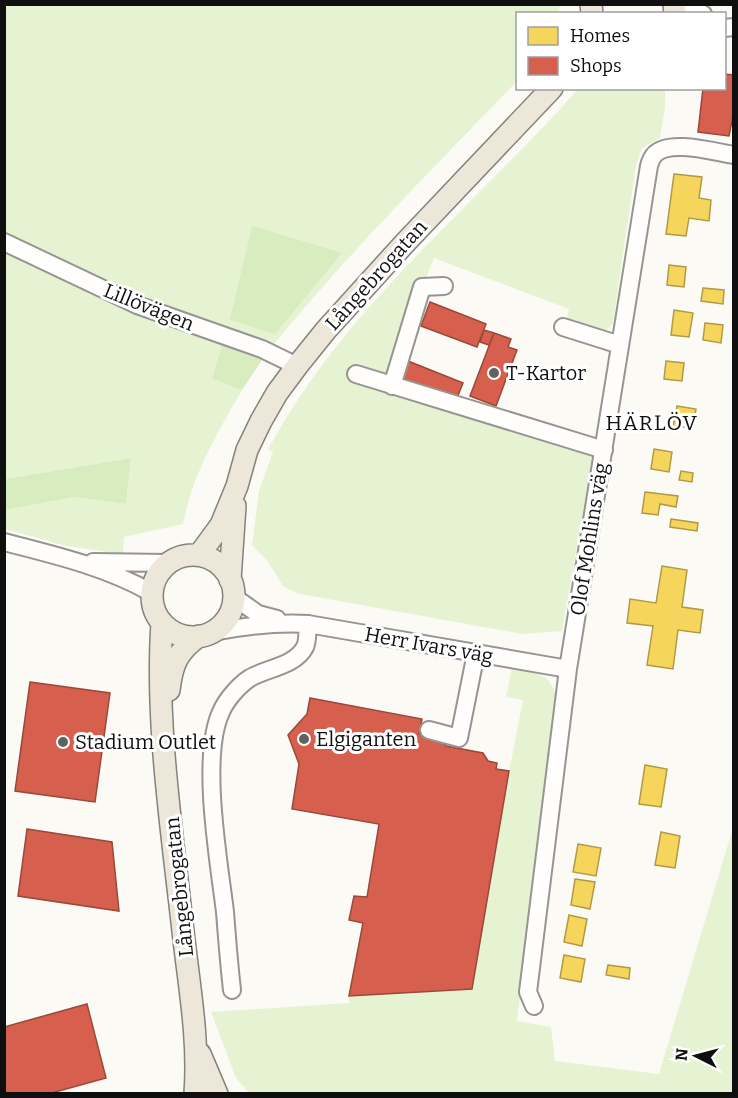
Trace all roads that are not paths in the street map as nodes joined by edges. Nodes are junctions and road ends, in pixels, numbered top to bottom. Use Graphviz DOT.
graph roads {
  1 [pos="684,4"];
  2 [pos="699,12"];
  3 [pos="550,90"];
  4 [pos="734,155"];
  5 [pos="4,242"];
  6 [pos="444,286"];
  7 [pos="563,327"];
  8 [pos="620,345"];
  9 [pos="297,366"];
  10 [pos="356,374"];
  11 [pos="392,386"];
  12 [pos="604,450"];
  13 [pos="237,486"];
  14 [pos="4,542"];
  15 [pos="199,555"];
  16 [pos="80,562"];
  17 [pos="168,563"];
  18 [pos="232,589"];
  19 [pos="152,594"];
  20 [pos="162,623"];
  21 [pos="290,623"];
  22 [pos="308,624"];
  23 [pos="206,634"];
  24 [pos="476,653"];
  25 [pos="568,669"];
  26 [pos="429,730"];
  27 [pos="164,735"];
  28 [pos="232,990"];
  29 [pos="534,1006"];
  30 [pos="196,1039"];
  31 [pos="195,1094"];
  32 [pos="217,1094"];
  1 -- 2 [label="street"];
  3 -- 9 [label="main road, Långebrogatan"];
  4 -- 8 [label="street, Olof Mohlins väg"];
  5 -- 9 [label="street, Lillövägen"];
  6 -- 11 [label="street"];
  7 -- 8 [label="street"];
  8 -- 12 [label="street, Olof Mohlins väg"];
  9 -- 13 [label="main road, Långebrogatan"];
  10 -- 11 [label="street"];
  11 -- 12 [label="street"];
  12 -- 25 [label="street, Olof Mohlins väg"];
  13 -- 15 [label="main road, Långebrogatan"];
  13 -- 18 [label="main road, Långebrogatan"];
  14 -- 16 [label="street"];
  15 -- 17 [label="main road"];
  15 -- 18 [label="main road"];
  16 -- 17 [label="street"];
  16 -- 19 [label="street"];
  17 -- 19 [label="main road"];
  18 -- 21 [label="street, Herr Ivars väg"];
  18 -- 23 [label="main road"];
  19 -- 20 [label="main road"];
  20 -- 23 [label="main road"];
  20 -- 27 [label="main road, Långebrogatan"];
  21 -- 22 [label="street, Herr Ivars väg"];
  21 -- 23 [label="street, Herr Ivars väg"];
  22 -- 24 [label="street, Herr Ivars väg"];
  22 -- 28 [label="street"];
  23 -- 27 [label="main road, Långebrogatan"];
  24 -- 25 [label="street, Herr Ivars väg"];
  24 -- 26 [label="street"];
  25 -- 29 [label="street, Olof Mohlins väg"];
  27 -- 30 [label="main road, Långebrogatan"];
  30 -- 31 [label="main road, Långebrogatan"];
  30 -- 32 [label="main road, Långebrogatan"];
}
